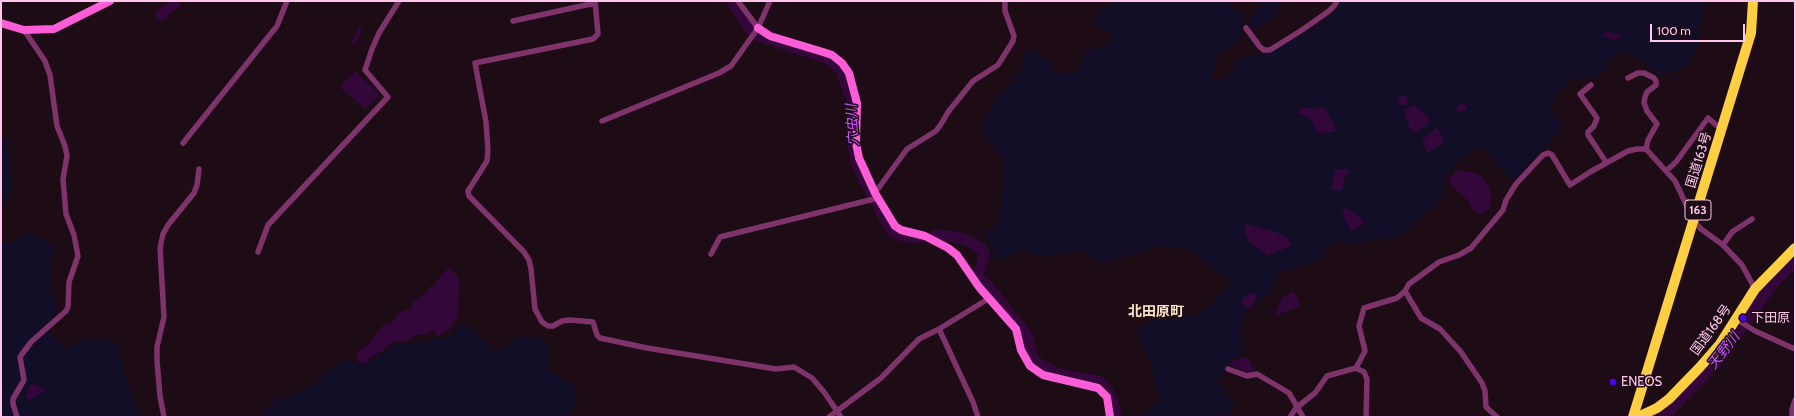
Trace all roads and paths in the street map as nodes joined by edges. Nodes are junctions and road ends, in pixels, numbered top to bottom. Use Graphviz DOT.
graph roads {
  1 [pos="110,1"];
  2 [pos="286,1"];
  3 [pos="399,1"];
  4 [pos="738,1"];
  5 [pos="770,1"];
  6 [pos="1005,1"];
  7 [pos="1337,1"];
  8 [pos="1753,1"];
  9 [pos="595,2"];
  10 [pos="513,21"];
  11 [pos="1,23"];
  12 [pos="758,28"];
  13 [pos="1246,28"];
  14 [pos="24,30"];
  15 [pos="1628,78"];
  16 [pos="1591,85"];
  17 [pos="602,121"];
  18 [pos="1722,130"];
  19 [pos="183,143"];
  20 [pos="1646,149"];
  21 [pos="1606,162"];
  22 [pos="199,169"];
  23 [pos="1666,171"];
  24 [pos="877,196"];
  25 [pos="1752,219"];
  26 [pos="1694,221"];
  27 [pos="1723,245"];
  28 [pos="1795,248"];
  29 [pos="258,252"];
  30 [pos="711,254"];
  31 [pos="1755,289"];
  32 [pos="1405,292"];
  33 [pos="988,298"];
  34 [pos="1738,321"];
  35 [pos="939,329"];
  36 [pos="1795,349"];
  37 [pos="1356,368"];
  38 [pos="1228,369"];
  39 [pos="1795,400"];
  40 [pos="1296,408"];
  41 [pos="836,411"];
  42 [pos="17,417"];
  43 [pos="164,417"];
  44 [pos="829,417"];
  45 [pos="841,417"];
  46 [pos="978,417"];
  47 [pos="1110,417"];
  48 [pos="1290,417"];
  49 [pos="1303,417"];
  50 [pos="1366,417"];
  51 [pos="1498,417"];
  52 [pos="1633,417"];
  53 [pos="1638,417"];
  54 [pos="1792,417"];
  1 -- 14 [label="street"];
  2 -- 19 [label="street"];
  3 -- 29 [label="street"];
  4 -- 12 [label="street"];
  5 -- 12 [label="street"];
  6 -- 24 [label="street"];
  7 -- 13 [label="street"];
  8 -- 18 [label="highway, 国道163号 / 163"];
  9 -- 10 [label="street"];
  9 -- 41 [label="street"];
  11 -- 14 [label="street"];
  12 -- 17 [label="street"];
  12 -- 24 [label="street"];
  14 -- 42 [label="street"];
  15 -- 20 [label="street"];
  16 -- 21 [label="street"];
  18 -- 23 [label="street"];
  18 -- 26 [label="highway, 国道163号 / 163"];
  20 -- 21 [label="street"];
  20 -- 23 [label="street"];
  21 -- 32 [label="street"];
  22 -- 43 [label="street"];
  23 -- 26 [label="street"];
  24 -- 30 [label="street"];
  24 -- 33 [label="street"];
  25 -- 27 [label="street"];
  26 -- 27 [label="street"];
  26 -- 52 [label="highway, 国道163号 / 163"];
  27 -- 31 [label="street"];
  28 -- 31 [label="highway, 国道168号"];
  31 -- 34 [label="highway, 国道168号"];
  32 -- 37 [label="street"];
  32 -- 51 [label="street"];
  33 -- 35 [label="street"];
  33 -- 47 [label="street"];
  34 -- 36 [label="street"];
  34 -- 53 [label="highway, 国道168号"];
  35 -- 41 [label="street"];
  35 -- 46 [label="street"];
  37 -- 40 [label="street"];
  37 -- 50 [label="street"];
  38 -- 40 [label="street"];
  39 -- 54 [label="street"];
  40 -- 48 [label="street"];
  40 -- 49 [label="street"];
  41 -- 44 [label="street"];
  41 -- 45 [label="street"];
}
